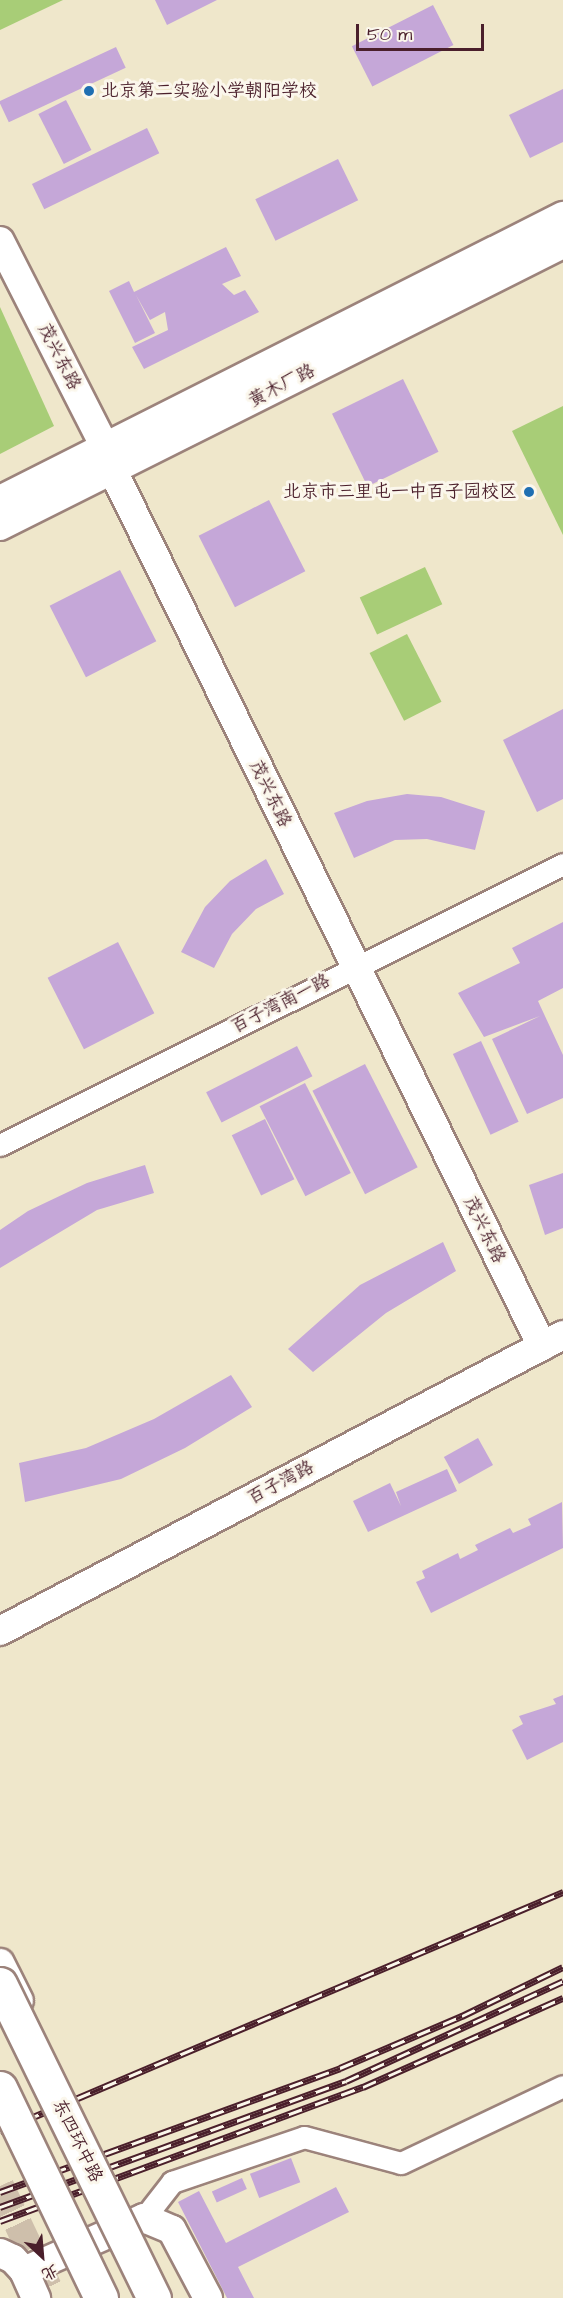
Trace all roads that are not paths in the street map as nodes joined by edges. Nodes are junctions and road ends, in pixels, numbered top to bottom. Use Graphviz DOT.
graph roads {
  1 [pos="563,216"];
  2 [pos="0,241"];
  3 [pos="563,244"];
  4 [pos="109,460"];
  5 [pos="0,500"];
  6 [pos="0,526"];
  7 [pos="563,864"];
  8 [pos="355,967"];
  9 [pos="0,1144"];
  10 [pos="552,1341"];
  11 [pos="0,1631"];
  12 [pos="0,1963"];
  13 [pos="0,1984"];
  14 [pos="0,2015"];
  15 [pos="563,2086"];
  16 [pos="0,2088"];
  17 [pos="0,2253"];
  18 [pos="121,2256"];
  19 [pos="24,2271"];
  20 [pos="46,2296"];
  21 [pos="112,2298"];
  22 [pos="141,2298"];
  23 [pos="154,2298"];
  24 [pos="167,2298"];
  25 [pos="208,2298"];
  1 -- 4 [label="street"];
  2 -- 4 [label="street, 茂兴东路"];
  3 -- 4 [label="street, 黄木厂路"];
  4 -- 5 [label="street"];
  4 -- 6 [label="street, 黄木厂路"];
  4 -- 8 [label="street, 茂兴东路"];
  7 -- 8 [label="street, 百子湾南一路"];
  8 -- 9 [label="street, 百子湾南一路"];
  8 -- 10 [label="street, 茂兴东路"];
  10 -- 11 [label="street, 百子湾路"];
  12 -- 14 [label="street"];
  13 -- 23 [label="highway, 东四环中路, bridge"];
  15 -- 18 [label="street"];
  16 -- 18 [label="highway, bridge"];
  17 -- 19 [label="street"];
  18 -- 19 [label="street"];
  18 -- 21 [label="street"];
  18 -- 22 [label="street"];
  18 -- 24 [label="street"];
  18 -- 25 [label="street"];
  19 -- 20 [label="street"];
}
